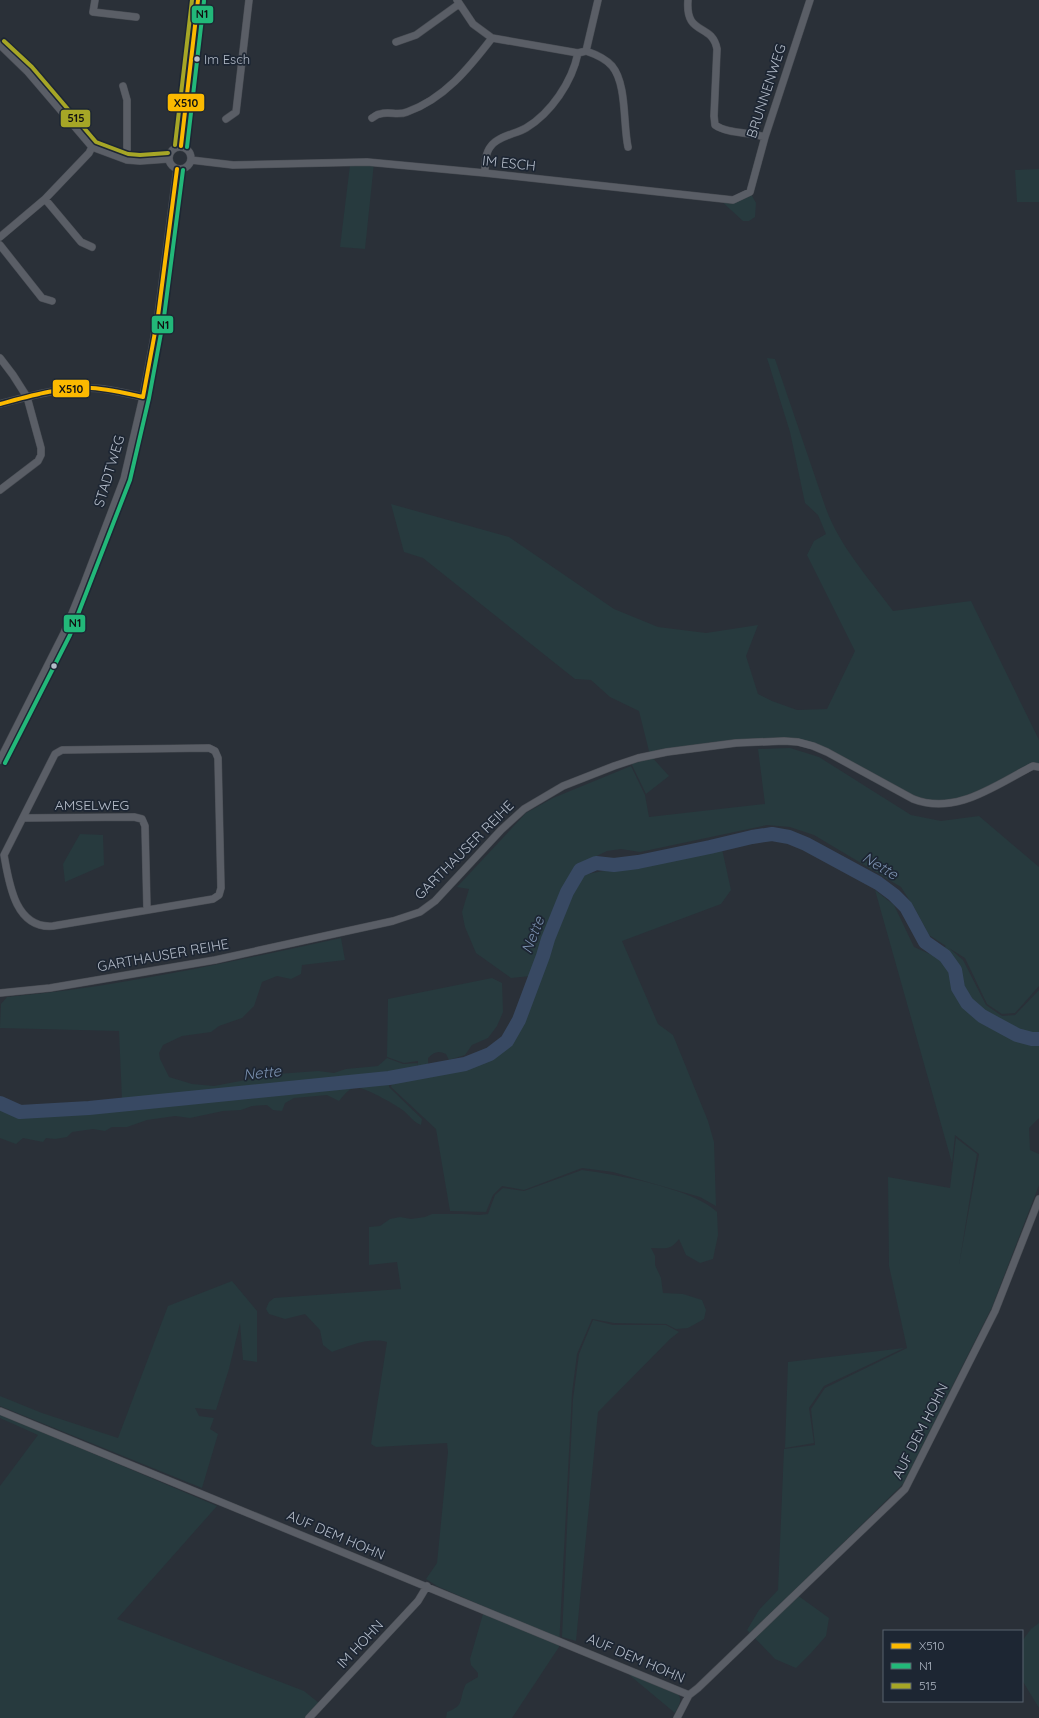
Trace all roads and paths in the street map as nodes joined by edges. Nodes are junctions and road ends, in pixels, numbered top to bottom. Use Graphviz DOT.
graph roads {
  1 [pos="95,0"];
  2 [pos="198,0"];
  3 [pos="249,0"];
  4 [pos="598,0"];
  5 [pos="688,0"];
  6 [pos="810,0"];
  7 [pos="458,2"];
  8 [pos="136,17"];
  9 [pos="492,38"];
  10 [pos="396,42"];
  11 [pos="0,46"];
  12 [pos="582,52"];
  13 [pos="123,86"];
  14 [pos="372,118"];
  15 [pos="226,119"];
  16 [pos="765,137"];
  17 [pos="181,146"];
  18 [pos="92,147"];
  19 [pos="628,147"];
  20 [pos="168,159"];
  21 [pos="127,160"];
  22 [pos="191,160"];
  23 [pos="177,169"];
  24 [pos="485,173"];
  25 [pos="750,192"];
  26 [pos="45,199"];
  27 [pos="0,237"];
  28 [pos="0,245"];
  29 [pos="92,247"];
  30 [pos="52,301"];
  31 [pos="0,358"];
  32 [pos="27,397"];
  33 [pos="143,397"];
  34 [pos="0,404"];
  35 [pos="0,490"];
  36 [pos="0,760"];
  37 [pos="1039,767"];
  38 [pos="23,818"];
  39 [pos="2,854"];
  40 [pos="147,909"];
  41 [pos="0,993"];
  42 [pos="1039,1199"];
  43 [pos="0,1411"];
  44 [pos="427,1586"];
  45 [pos="689,1695"];
  46 [pos="309,1718"];
  47 [pos="677,1718"];
  1 -- 8 [label="street"];
  2 -- 17 [label="street"];
  3 -- 15 [label="street"];
  4 -- 12 [label="street"];
  5 -- 16 [label="street"];
  6 -- 16 [label="street, BRUNNENWEG"];
  7 -- 9 [label="street"];
  7 -- 10 [label="street"];
  9 -- 12 [label="street"];
  9 -- 14 [label="street"];
  11 -- 18 [label="street"];
  12 -- 19 [label="street"];
  12 -- 24 [label="street"];
  13 -- 21 [label="street"];
  16 -- 25 [label="street, BRUNNENWEG"];
  17 -- 20 [label="street"];
  17 -- 22 [label="street"];
  18 -- 21 [label="street"];
  18 -- 26 [label="street"];
  20 -- 21 [label="street"];
  20 -- 23 [label="street"];
  22 -- 23 [label="street"];
  22 -- 24 [label="street, IM ESCH"];
  23 -- 33 [label="street, STADTWEG"];
  24 -- 25 [label="street, IM ESCH"];
  26 -- 27 [label="street"];
  26 -- 29 [label="street"];
  28 -- 30 [label="street"];
  31 -- 32 [label="street"];
  32 -- 33 [label="street"];
  32 -- 34 [label="street"];
  32 -- 35 [label="street"];
  33 -- 36 [label="street, STADTWEG"];
  37 -- 41 [label="street, GARTHAUSER REIHE"];
  38 -- 39 [label="street"];
  38 -- 40 [label="street, AMSELWEG"];
  38 -- 40 [label="street"];
  39 -- 40 [label="street"];
  42 -- 45 [label="street, AUF DEM HOHN"];
  43 -- 44 [label="street, AUF DEM HOHN"];
  44 -- 45 [label="street, AUF DEM HOHN"];
  44 -- 46 [label="street, IM HOHN"];
  45 -- 47 [label="street"];
}
